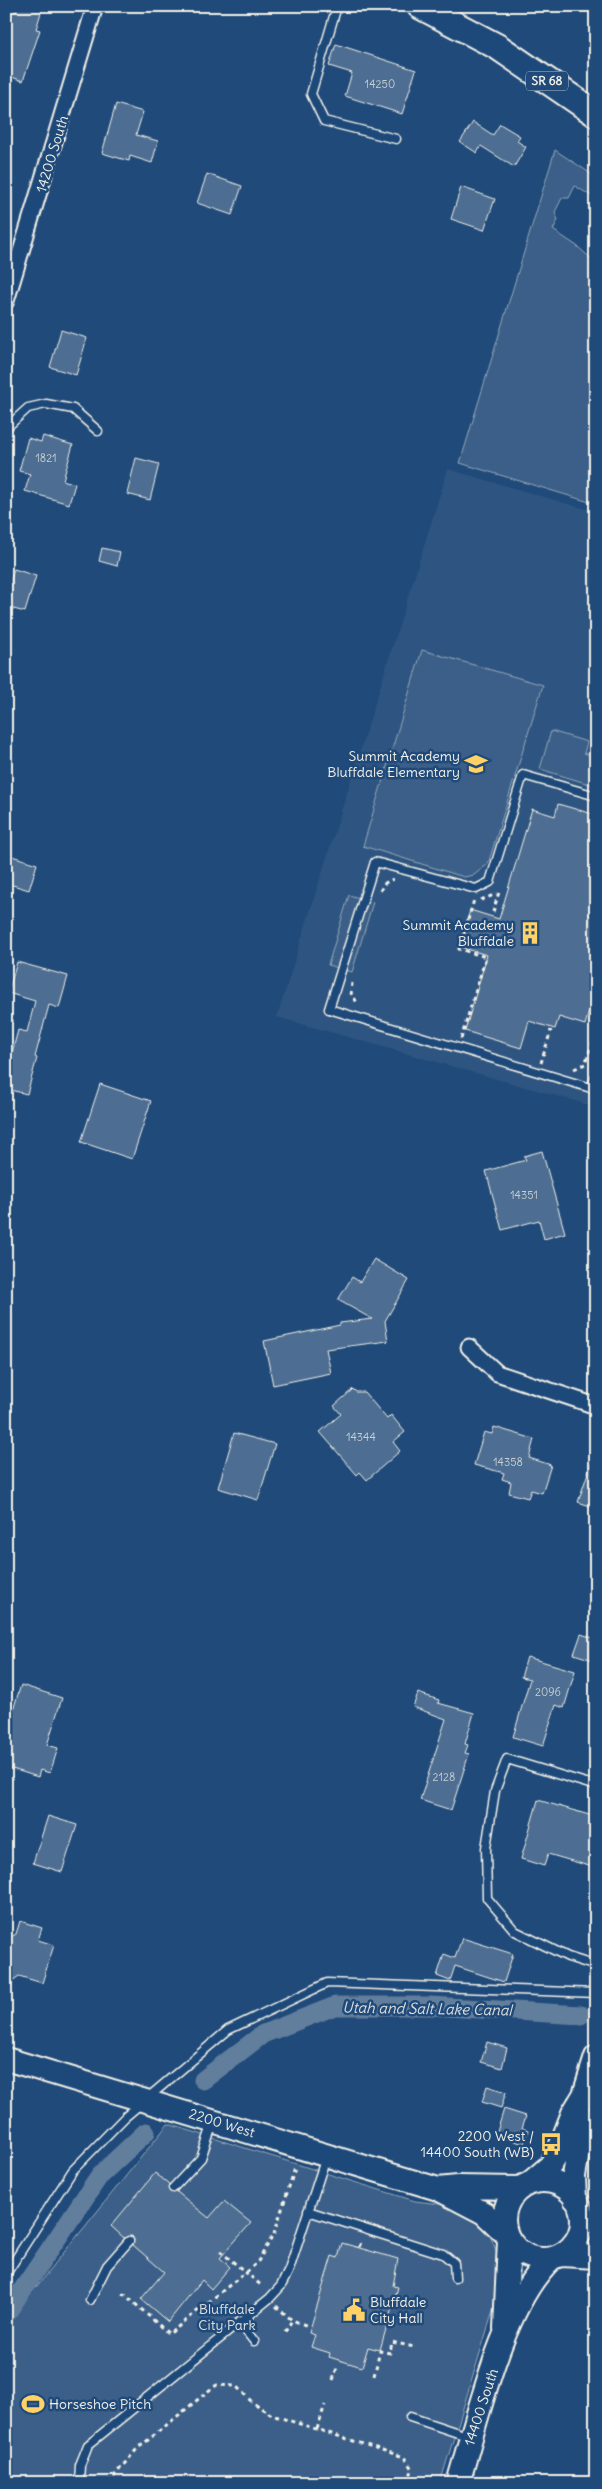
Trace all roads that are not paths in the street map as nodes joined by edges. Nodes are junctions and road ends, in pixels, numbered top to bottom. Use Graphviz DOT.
graph roads {
  1 [pos="95,6"];
  2 [pos="337,6"];
  3 [pos="420,6"];
  4 [pos="596,114"];
  5 [pos="396,139"];
  6 [pos="6,301"];
  7 [pos="6,428"];
  8 [pos="98,431"];
  9 [pos="596,796"];
  10 [pos="596,1077"];
  11 [pos="594,1090"];
  12 [pos="469,1347"];
  13 [pos="596,1406"];
  14 [pos="596,1786"];
  15 [pos="596,1966"];
  16 [pos="596,1994"];
  17 [pos="596,2057"];
  18 [pos="6,2059"];
  19 [pos="584,2095"];
  20 [pos="144,2100"];
  21 [pos="214,2120"];
  22 [pos="326,2155"];
  23 [pos="526,2186"];
  24 [pos="173,2188"];
  25 [pos="438,2189"];
  26 [pos="578,2204"];
  27 [pos="308,2211"];
  28 [pos="596,2227"];
  29 [pos="508,2237"];
  30 [pos="129,2241"];
  31 [pos="557,2256"];
  32 [pos="596,2257"];
  33 [pos="6,2274"];
  34 [pos="455,2278"];
  35 [pos="90,2300"];
  36 [pos="239,2322"];
  37 [pos="505,2332"];
  38 [pos="254,2341"];
  39 [pos="410,2417"];
  40 [pos="472,2437"];
  41 [pos="78,2483"];
  42 [pos="458,2483"];
  1 -- 6 [label="street, 14200 South"];
  2 -- 5 [label="lane"];
  3 -- 4 [label="main road, SR 68"];
  7 -- 8 [label="lane"];
  9 -- 11 [label="lane"];
  10 -- 11 [label="lane"];
  12 -- 13 [label="street"];
  14 -- 15 [label="lane"];
  16 -- 20 [label="lane"];
  17 -- 19 [label="main road"];
  18 -- 20 [label="main road, 2200 West"];
  19 -- 23 [label="main road"];
  19 -- 26 [label="main road"];
  20 -- 21 [label="main road, 2200 West"];
  20 -- 33 [label="lane"];
  21 -- 22 [label="main road, 2200 West"];
  21 -- 24 [label="lane"];
  22 -- 25 [label="main road, 2200 West"];
  22 -- 27 [label="lane"];
  23 -- 25 [label="main road, 2200 West"];
  23 -- 26 [label="main road"];
  23 -- 29 [label="main road"];
  25 -- 29 [label="main road, 2200 West"];
  26 -- 28 [label="main road"];
  26 -- 31 [label="main road"];
  27 -- 34 [label="lane"];
  27 -- 36 [label="lane"];
  29 -- 31 [label="main road"];
  29 -- 37 [label="main road, 14400 South"];
  30 -- 35 [label="lane"];
  31 -- 32 [label="main road"];
  31 -- 37 [label="main road, 14400 South"];
  36 -- 38 [label="lane"];
  36 -- 41 [label="lane"];
  37 -- 40 [label="main road, 14400 South"];
  39 -- 40 [label="lane"];
  40 -- 42 [label="main road, 14400 South"];
}
